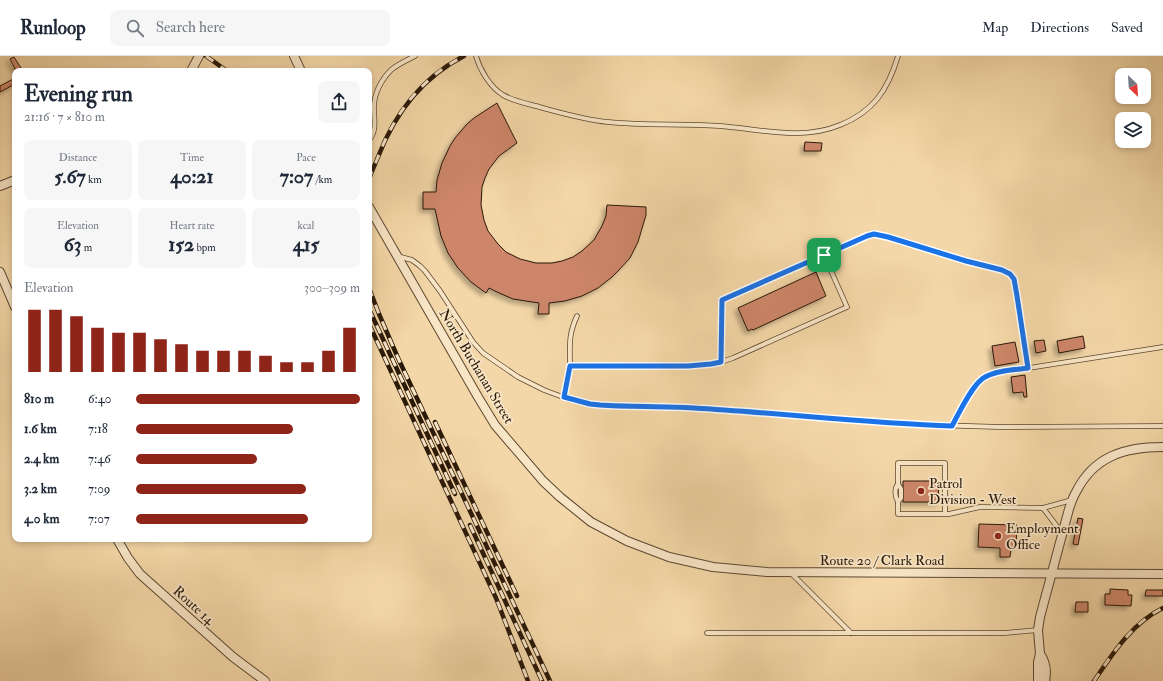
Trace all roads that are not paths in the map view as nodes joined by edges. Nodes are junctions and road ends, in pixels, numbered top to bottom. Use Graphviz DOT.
graph roads {
  1 [pos="199,56"];
  2 [pos="294,56"];
  3 [pos="415,56"];
  4 [pos="476,56"];
  5 [pos="898,56"];
  6 [pos="193,68"];
  7 [pos="300,68"];
  8 [pos="372,135"];
  9 [pos="12,181"];
  10 [pos="0,186"];
  11 [pos="372,211"];
  12 [pos="824,255"];
  13 [pos="397,256"];
  14 [pos="0,272"];
  15 [pos="12,300"];
  16 [pos="577,316"];
  17 [pos="1163,347"];
  18 [pos="721,362"];
  19 [pos="570,366"];
  20 [pos="1028,368"];
  21 [pos="564,397"];
  22 [pos="952,426"];
  23 [pos="1163,426"];
  24 [pos="1163,446"];
  25 [pos="1073,500"];
  26 [pos="1043,508"];
  27 [pos="945,514"];
  28 [pos="608,531"];
  29 [pos="1062,534"];
  30 [pos="119,542"];
  31 [pos="790,572"];
  32 [pos="1052,573"];
  33 [pos="1163,574"];
  34 [pos="1038,630"];
  35 [pos="707,633"];
  36 [pos="851,633"];
  37 [pos="1040,654"];
  38 [pos="265,681"];
  39 [pos="1038,681"];
  40 [pos="1046,681"];
  1 -- 6 [label="street"];
  2 -- 7 [label="street"];
  3 -- 8 [label="lane"];
  4 -- 5 [label="lane"];
  9 -- 10 [label="street"];
  11 -- 13 [label="street, North Buchanan Street"];
  12 -- 18 [label="lane"];
  12 -- 18 [label="lane"];
  12 -- 20 [label="lane"];
  13 -- 21 [label="lane"];
  13 -- 28 [label="street, North Buchanan Street"];
  14 -- 15 [label="street"];
  16 -- 19 [label="lane"];
  17 -- 20 [label="lane"];
  18 -- 19 [label="lane"];
  19 -- 21 [label="lane"];
  20 -- 22 [label="lane"];
  21 -- 22 [label="lane"];
  22 -- 23 [label="lane"];
  24 -- 25 [label="street"];
  25 -- 26 [label="lane"];
  25 -- 29 [label="street"];
  26 -- 27 [label="lane"];
  26 -- 29 [label="lane"];
  27 -- 27 [label="lane"];
  28 -- 31 [label="street, Route 20 / Clark Road"];
  29 -- 32 [label="street"];
  30 -- 38 [label="street, Route 14"];
  31 -- 32 [label="street, Route 20 / Clark Road"];
  31 -- 36 [label="lane"];
  32 -- 33 [label="street, Route 20 / Clark Road"];
  32 -- 34 [label="street"];
  34 -- 36 [label="lane"];
  34 -- 37 [label="street"];
  35 -- 36 [label="lane"];
  37 -- 39 [label="street"];
  37 -- 40 [label="street"];
}
